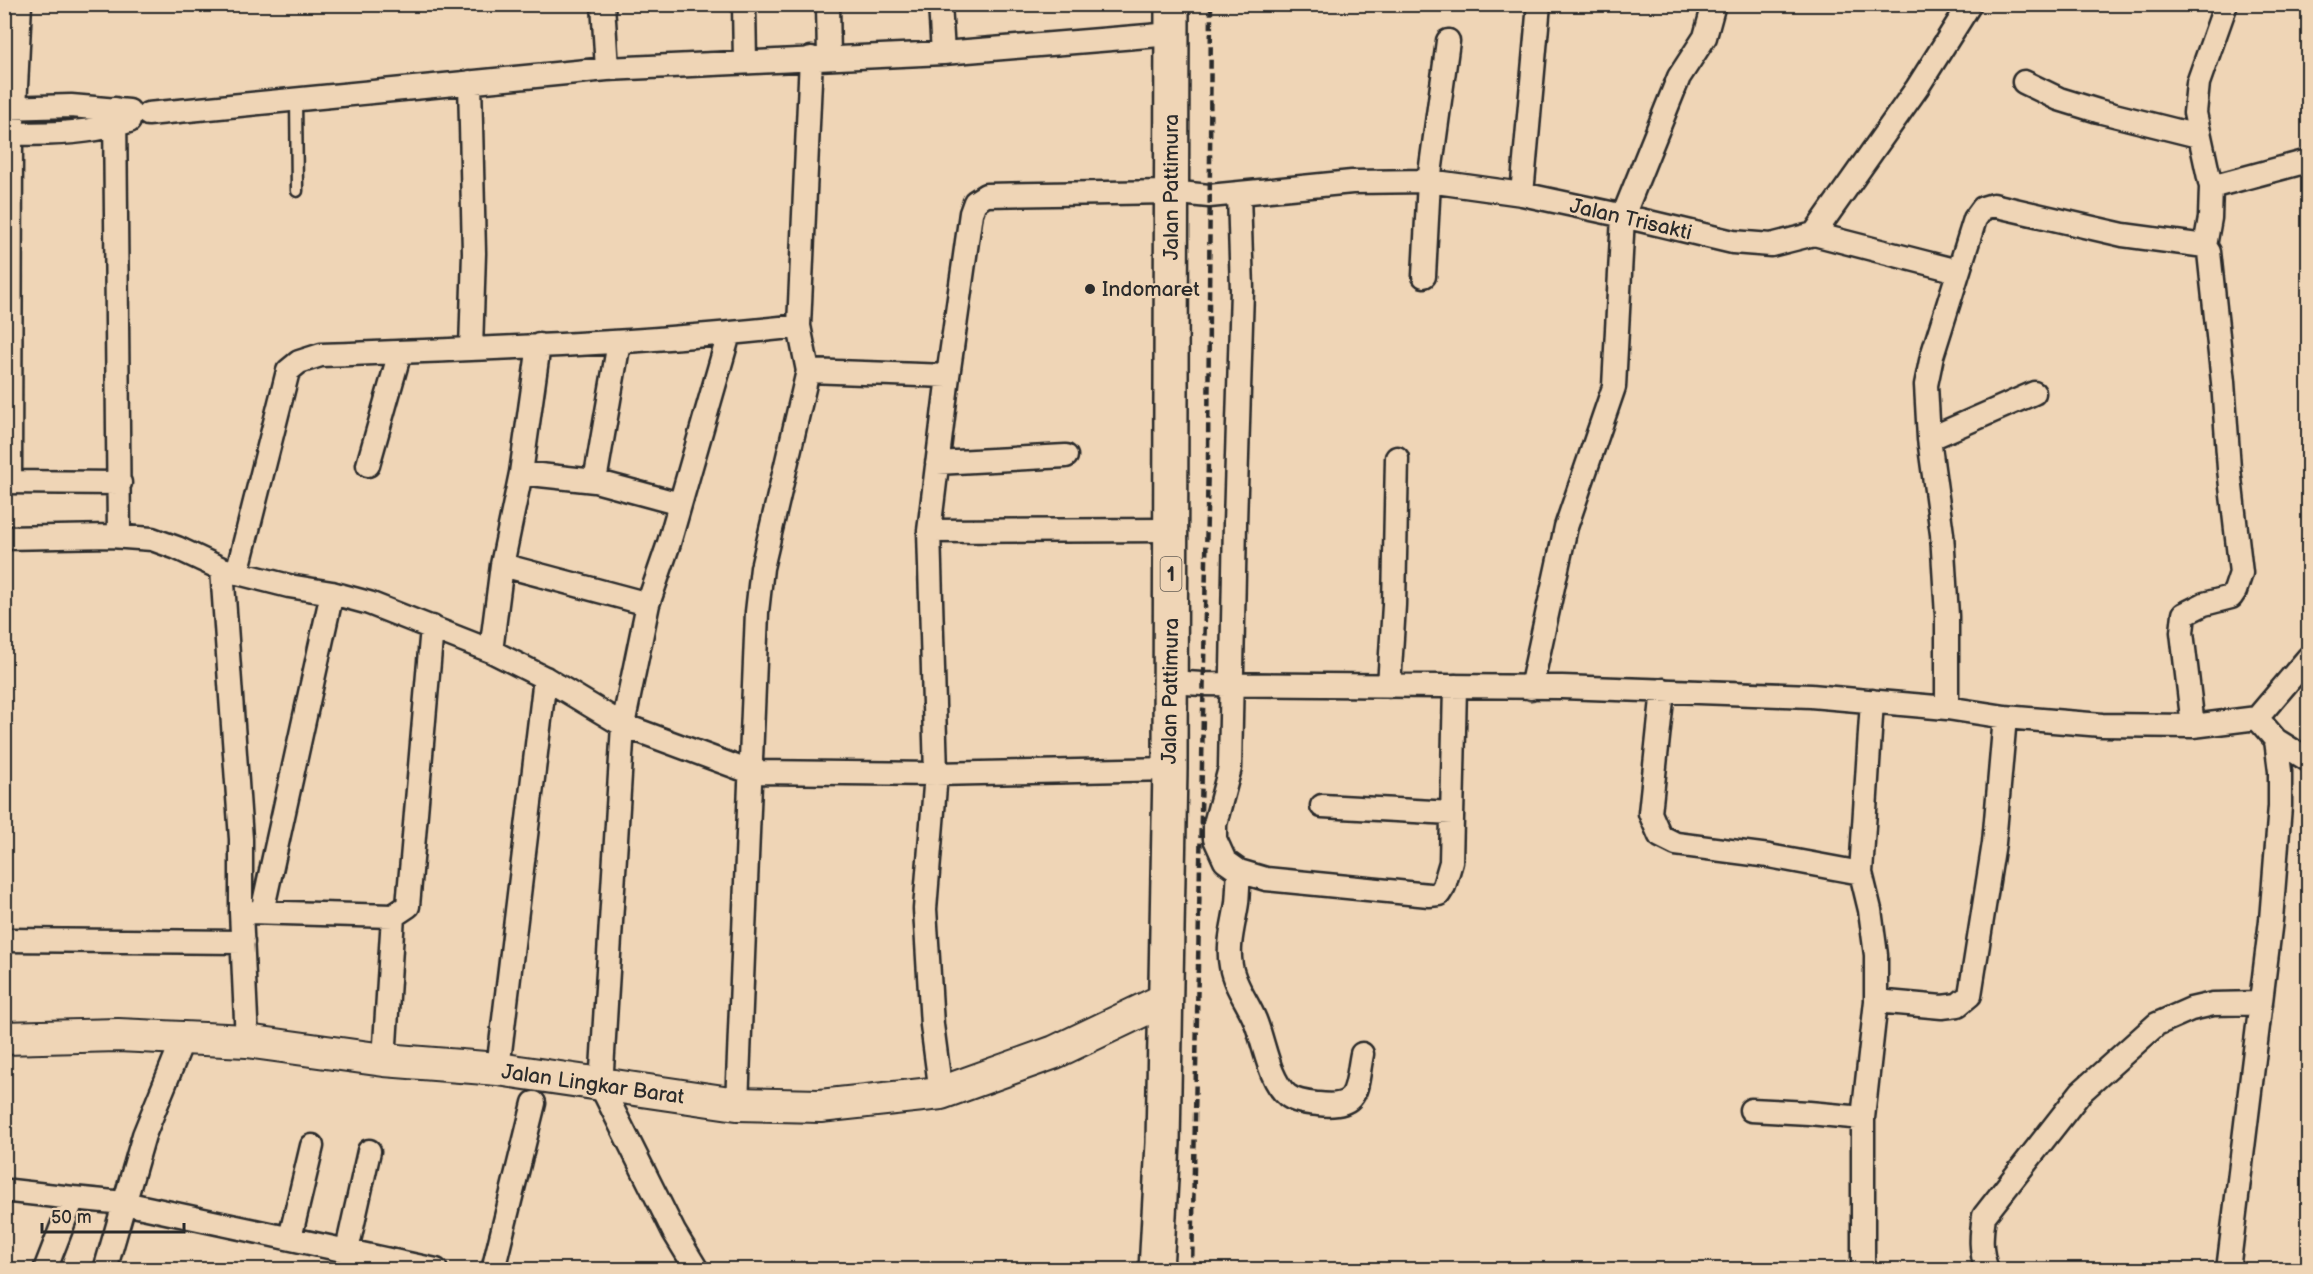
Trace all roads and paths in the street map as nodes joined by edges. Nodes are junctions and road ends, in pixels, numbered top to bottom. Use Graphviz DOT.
graph roads {
  1 [pos="20,4"];
  2 [pos="603,4"];
  3 [pos="744,4"];
  4 [pos="828,4"];
  5 [pos="940,4"];
  6 [pos="1539,4"];
  7 [pos="1714,4"];
  8 [pos="1971,4"];
  9 [pos="2226,4"];
  10 [pos="1172,19"];
  11 [pos="1448,41"];
  12 [pos="943,53"];
  13 [pos="820,58"];
  14 [pos="745,62"];
  15 [pos="607,69"];
  16 [pos="470,82"];
  17 [pos="2024,82"];
  18 [pos="296,99"];
  19 [pos="10,108"];
  20 [pos="115,117"];
  21 [pos="8,133"];
  22 [pos="2198,136"];
  23 [pos="2308,161"];
  24 [pos="1429,181"];
  25 [pos="2211,188"];
  26 [pos="297,191"];
  27 [pos="1170,192"];
  28 [pos="1239,194"];
  29 [pos="1522,194"];
  30 [pos="1623,216"];
  31 [pos="1826,238"];
  32 [pos="8,247"];
  33 [pos="2208,253"];
  34 [pos="1958,271"];
  35 [pos="1424,276"];
  36 [pos="799,326"];
  37 [pos="729,334"];
  38 [pos="619,342"];
  39 [pos="539,345"];
  40 [pos="471,349"];
  41 [pos="400,352"];
  42 [pos="808,371"];
  43 [pos="948,376"];
  44 [pos="2034,393"];
  45 [pos="1928,427"];
  46 [pos="1066,456"];
  47 [pos="1397,458"];
  48 [pos="937,463"];
  49 [pos="368,465"];
  50 [pos="521,473"];
  51 [pos="595,481"];
  52 [pos="7,482"];
  53 [pos="120,483"];
  54 [pos="680,504"];
  55 [pos="1170,530"];
  56 [pos="929,531"];
  57 [pos="119,536"];
  58 [pos="4,538"];
  59 [pos="502,565"];
  60 [pos="229,571"];
  61 [pos="332,593"];
  62 [pos="648,604"];
  63 [pos="432,627"];
  64 [pos="491,651"];
  65 [pos="2308,658"];
  66 [pos="545,678"];
  67 [pos="1170,682"];
  68 [pos="1233,684"];
  69 [pos="1389,686"];
  70 [pos="1455,686"];
  71 [pos="1531,688"];
  72 [pos="1663,690"];
  73 [pos="1872,701"];
  74 [pos="1947,708"];
  75 [pos="2005,717"];
  76 [pos="2257,718"];
  77 [pos="623,725"];
  78 [pos="2193,726"];
  79 [pos="2276,740"];
  80 [pos="2308,760"];
  81 [pos="1170,768"];
  82 [pos="750,772"];
  83 [pos="936,774"];
  84 [pos="1322,806"];
  85 [pos="1452,813"];
  86 [pos="1239,871"];
  87 [pos="1861,873"];
  88 [pos="251,912"];
  89 [pos="393,916"];
  90 [pos="4,940"];
  91 [pos="243,942"];
  92 [pos="1164,1000"];
  93 [pos="1876,1002"];
  94 [pos="2261,1003"];
  95 [pos="4,1038"];
  96 [pos="247,1041"];
  97 [pos="179,1046"];
  98 [pos="1362,1054"];
  99 [pos="384,1060"];
  100 [pos="498,1069"];
  101 [pos="601,1086"];
  102 [pos="941,1093"];
  103 [pos="534,1103"];
  104 [pos="737,1104"];
  105 [pos="1751,1110"];
  106 [pos="1863,1118"];
  107 [pos="312,1146"];
  108 [pos="369,1150"];
  109 [pos="11,1191"];
  110 [pos="73,1198"];
  111 [pos="124,1203"];
  112 [pos="290,1238"];
  113 [pos="346,1250"];
  114 [pos="386,1264"];
  115 [pos="45,1269"];
  116 [pos="105,1269"];
  117 [pos="436,1269"];
  118 [pos="493,1269"];
  119 [pos="697,1269"];
  120 [pos="1156,1269"];
  121 [pos="1863,1269"];
  122 [pos="1987,1269"];
  123 [pos="2228,1269"];
  1 -- 19 [label="street"];
  2 -- 15 [label="street"];
  3 -- 14 [label="street"];
  4 -- 13 [label="street"];
  5 -- 12 [label="street"];
  6 -- 29 [label="street"];
  7 -- 30 [label="street"];
  8 -- 31 [label="street"];
  9 -- 22 [label="street"];
  10 -- 12 [label="street"];
  10 -- 27 [label="highway, Jalan Pattimura / 1"];
  11 -- 24 [label="street"];
  12 -- 13 [label="street"];
  13 -- 14 [label="street"];
  13 -- 36 [label="street"];
  14 -- 15 [label="street"];
  15 -- 16 [label="street"];
  16 -- 18 [label="street"];
  16 -- 40 [label="street"];
  17 -- 22 [label="street"];
  18 -- 20 [label="street"];
  18 -- 26 [label="lane"];
  19 -- 20 [label="street"];
  19 -- 21 [label="street"];
  20 -- 21 [label="street"];
  20 -- 53 [label="street"];
  21 -- 32 [label="street"];
  22 -- 25 [label="street"];
  23 -- 25 [label="street"];
  24 -- 28 [label="street, Jalan Trisakti"];
  24 -- 29 [label="street, Jalan Trisakti"];
  24 -- 35 [label="street"];
  25 -- 33 [label="street"];
  27 -- 28 [label="street, Jalan Trisakti"];
  27 -- 43 [label="street, Jalan Trisakti"];
  27 -- 55 [label="highway, Jalan Pattimura / 1"];
  28 -- 68 [label="street"];
  29 -- 30 [label="street, Jalan Trisakti"];
  30 -- 31 [label="street, Jalan Trisakti"];
  30 -- 71 [label="street"];
  31 -- 34 [label="street"];
  32 -- 52 [label="street"];
  33 -- 34 [label="street"];
  33 -- 78 [label="street"];
  34 -- 45 [label="street"];
  36 -- 37 [label="street"];
  36 -- 42 [label="street"];
  37 -- 38 [label="street"];
  37 -- 54 [label="street"];
  38 -- 39 [label="street"];
  38 -- 51 [label="street"];
  39 -- 40 [label="street"];
  39 -- 50 [label="street"];
  40 -- 41 [label="street"];
  41 -- 49 [label="street"];
  41 -- 60 [label="street"];
  42 -- 43 [label="street"];
  42 -- 82 [label="street"];
  43 -- 48 [label="street, Jalan Trisakti"];
  44 -- 45 [label="street"];
  45 -- 74 [label="street"];
  46 -- 48 [label="street"];
  47 -- 69 [label="street"];
  48 -- 56 [label="street, Jalan Trisakti"];
  50 -- 51 [label="street"];
  50 -- 59 [label="street"];
  51 -- 54 [label="street"];
  52 -- 53 [label="street"];
  53 -- 57 [label="street"];
  54 -- 62 [label="street"];
  55 -- 56 [label="street"];
  55 -- 67 [label="highway, Jalan Pattimura / 1"];
  56 -- 83 [label="street, Jalan Trisakti"];
  57 -- 58 [label="street"];
  57 -- 60 [label="street"];
  59 -- 62 [label="street"];
  59 -- 64 [label="street"];
  60 -- 61 [label="street"];
  60 -- 88 [label="street"];
  61 -- 63 [label="street"];
  61 -- 88 [label="street"];
  62 -- 77 [label="street"];
  63 -- 64 [label="street"];
  63 -- 89 [label="street"];
  64 -- 66 [label="street"];
  65 -- 76 [label="street"];
  66 -- 77 [label="street"];
  66 -- 100 [label="street"];
  67 -- 68 [label="street"];
  67 -- 81 [label="highway, Jalan Pattimura / 1"];
  68 -- 69 [label="street"];
  68 -- 86 [label="street"];
  69 -- 70 [label="street"];
  70 -- 71 [label="street"];
  70 -- 85 [label="street"];
  71 -- 72 [label="street"];
  72 -- 73 [label="street"];
  72 -- 87 [label="street"];
  73 -- 74 [label="street"];
  73 -- 87 [label="street"];
  74 -- 75 [label="street"];
  75 -- 78 [label="street"];
  75 -- 93 [label="street"];
  76 -- 78 [label="street"];
  76 -- 79 [label="street"];
  77 -- 82 [label="street"];
  77 -- 101 [label="street"];
  79 -- 80 [label="street"];
  79 -- 94 [label="street"];
  81 -- 83 [label="street"];
  81 -- 92 [label="highway, Jalan Pattimura / 1"];
  82 -- 83 [label="street"];
  82 -- 104 [label="street"];
  83 -- 102 [label="street, Jalan Trisakti"];
  84 -- 85 [label="street"];
  85 -- 86 [label="street"];
  86 -- 98 [label="street"];
  87 -- 93 [label="street"];
  88 -- 89 [label="street"];
  88 -- 91 [label="street"];
  89 -- 99 [label="street"];
  90 -- 91 [label="street"];
  91 -- 96 [label="street"];
  92 -- 102 [label="street, Jalan Lingkar Barat"];
  92 -- 120 [label="highway, Jalan Pattimura / 1"];
  93 -- 106 [label="street"];
  94 -- 122 [label="street"];
  94 -- 123 [label="street"];
  95 -- 97 [label="street, Jalan Lingkar Barat"];
  96 -- 97 [label="street, Jalan Lingkar Barat"];
  96 -- 99 [label="street, Jalan Lingkar Barat"];
  97 -- 111 [label="street"];
  99 -- 100 [label="street, Jalan Lingkar Barat"];
  100 -- 101 [label="street, Jalan Lingkar Barat"];
  101 -- 104 [label="street, Jalan Lingkar Barat"];
  101 -- 119 [label="street"];
  102 -- 104 [label="street, Jalan Lingkar Barat"];
  103 -- 118 [label="street"];
  105 -- 106 [label="street"];
  106 -- 121 [label="street"];
  107 -- 112 [label="street"];
  108 -- 113 [label="street"];
  109 -- 110 [label="street"];
  110 -- 111 [label="street"];
  110 -- 115 [label="street"];
  111 -- 112 [label="street"];
  111 -- 116 [label="street"];
  112 -- 113 [label="street"];
  113 -- 114 [label="street"];
  114 -- 117 [label="street"];
}
